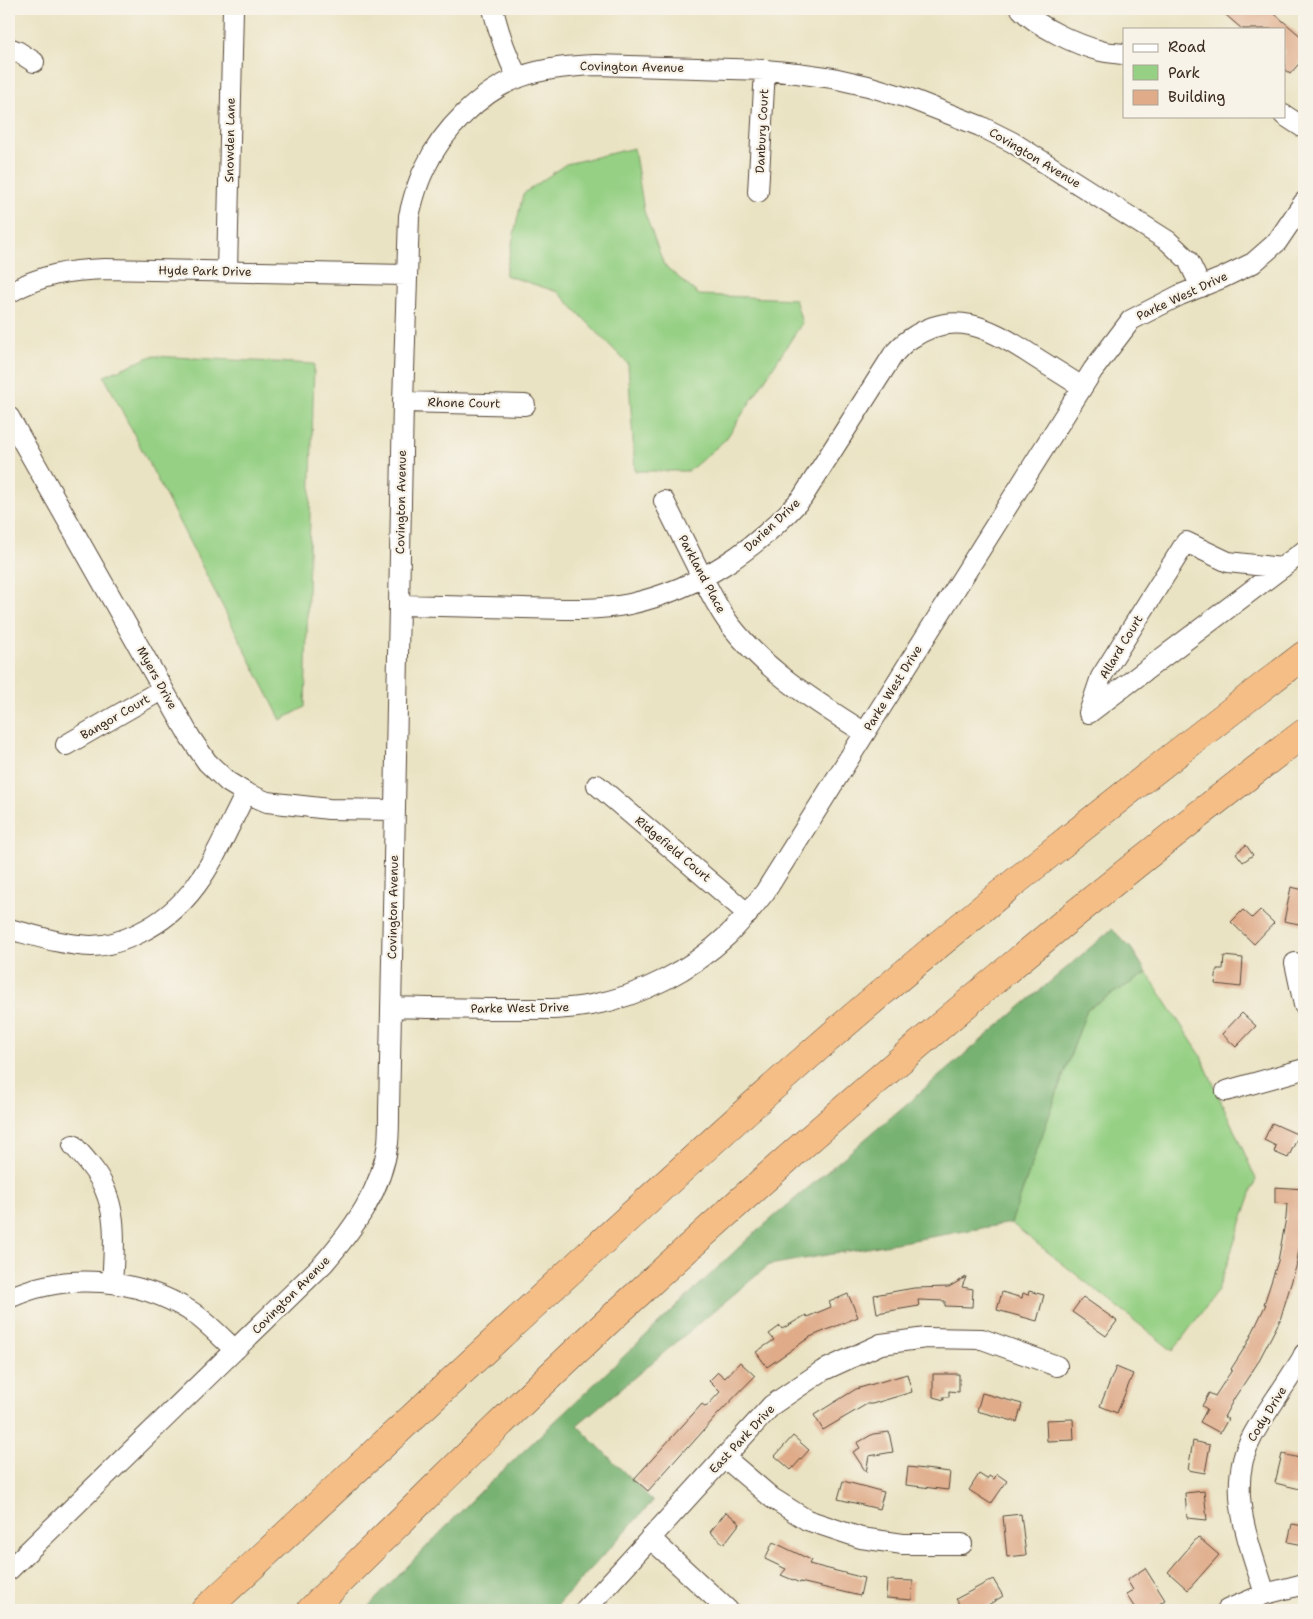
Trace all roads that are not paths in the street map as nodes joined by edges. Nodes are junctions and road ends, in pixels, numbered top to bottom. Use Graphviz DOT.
graph roads {
  1 [pos="233,9"];
  2 [pos="493,9"];
  3 [pos="1021,9"];
  4 [pos="9,48"];
  5 [pos="1123,54"];
  6 [pos="34,62"];
  7 [pos="765,70"];
  8 [pos="518,78"];
  9 [pos="1286,116"];
  10 [pos="1304,128"];
  11 [pos="758,192"];
  12 [pos="1304,202"];
  13 [pos="228,271"];
  14 [pos="406,275"];
  15 [pos="1202,286"];
  16 [pos="9,293"];
  17 [pos="1082,387"];
  18 [pos="403,402"];
  19 [pos="525,405"];
  20 [pos="9,417"];
  21 [pos="664,501"];
  22 [pos="1304,551"];
  23 [pos="1282,568"];
  24 [pos="703,578"];
  25 [pos="399,605"];
  26 [pos="1304,655"];
  27 [pos="163,690"];
  28 [pos="865,733"];
  29 [pos="1304,733"];
  30 [pos="66,745"];
  31 [pos="597,785"];
  32 [pos="246,794"];
  33 [pos="395,810"];
  34 [pos="748,914"];
  35 [pos="9,929"];
  36 [pos="1295,963"];
  37 [pos="1304,1005"];
  38 [pos="391,1007"];
  39 [pos="1304,1069"];
  40 [pos="1226,1091"];
  41 [pos="72,1145"];
  42 [pos="112,1283"];
  43 [pos="9,1298"];
  44 [pos="235,1350"];
  45 [pos="1304,1354"];
  46 [pos="1058,1366"];
  47 [pos="443,1390"];
  48 [pos="484,1438"];
  49 [pos="724,1457"];
  50 [pos="650,1538"];
  51 [pos="962,1544"];
  52 [pos="9,1570"];
  53 [pos="1304,1584"];
  54 [pos="1264,1594"];
  55 [pos="205,1610"];
  56 [pos="223,1610"];
  57 [pos="311,1610"];
  58 [pos="332,1610"];
  59 [pos="585,1610"];
  60 [pos="728,1610"];
  61 [pos="1227,1610"];
  1 -- 13 [label="street, Snowden Lane"];
  2 -- 8 [label="street"];
  3 -- 5 [label="street"];
  4 -- 6 [label="street"];
  7 -- 8 [label="street, Covington Avenue"];
  7 -- 11 [label="street, Danbury Court"];
  7 -- 15 [label="street, Covington Avenue"];
  8 -- 14 [label="street, Covington Avenue"];
  9 -- 10 [label="street"];
  12 -- 15 [label="street, Parke West Drive"];
  13 -- 14 [label="street, Hyde Park Drive"];
  13 -- 16 [label="street, Hyde Park Drive"];
  14 -- 18 [label="street, Covington Avenue"];
  15 -- 17 [label="street, Parke West Drive"];
  17 -- 24 [label="street, Darien Drive"];
  17 -- 28 [label="street, Parke West Drive"];
  18 -- 19 [label="street, Rhone Court"];
  18 -- 25 [label="street, Covington Avenue"];
  20 -- 27 [label="street, Myers Drive"];
  21 -- 24 [label="street, Parkland Place"];
  22 -- 23 [label="street, Allard Court"];
  23 -- 23 [label="street, Allard Court"];
  24 -- 25 [label="street, Darien Drive"];
  24 -- 28 [label="street, Parkland Place"];
  25 -- 33 [label="street, Covington Avenue"];
  26 -- 47 [label="highway"];
  27 -- 30 [label="street, Bangor Court"];
  27 -- 32 [label="street, Myers Drive"];
  28 -- 34 [label="street, Parke West Drive"];
  29 -- 48 [label="highway"];
  31 -- 34 [label="street, Ridgefield Court"];
  32 -- 33 [label="street, Myers Drive"];
  32 -- 35 [label="street"];
  33 -- 38 [label="street, Covington Avenue"];
  34 -- 38 [label="street, Parke West Drive"];
  36 -- 37 [label="street"];
  38 -- 44 [label="street, Covington Avenue"];
  39 -- 40 [label="street"];
  41 -- 42 [label="street"];
  42 -- 43 [label="street"];
  42 -- 44 [label="street"];
  44 -- 52 [label="street, Covington Avenue"];
  45 -- 54 [label="street, Cody Drive"];
  46 -- 49 [label="street, East Park Drive"];
  47 -- 55 [label="highway"];
  47 -- 56 [label="highway"];
  48 -- 57 [label="highway"];
  48 -- 58 [label="highway"];
  49 -- 50 [label="street, East Park Drive"];
  49 -- 51 [label="street"];
  50 -- 59 [label="street, East Park Drive"];
  50 -- 60 [label="street"];
  53 -- 54 [label="street"];
  54 -- 61 [label="street"];
}
